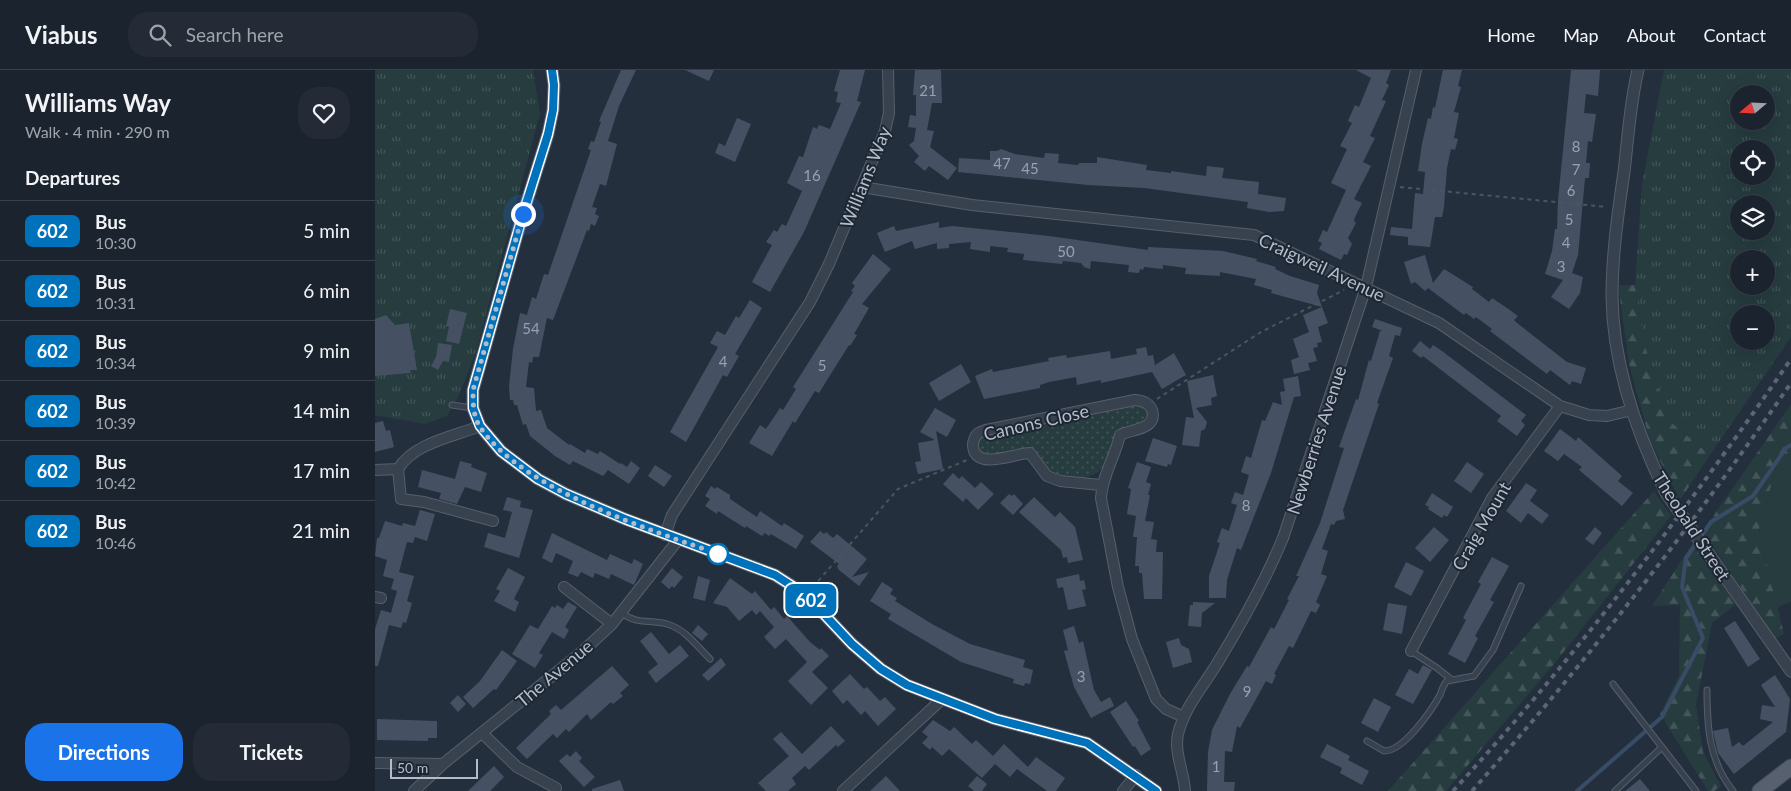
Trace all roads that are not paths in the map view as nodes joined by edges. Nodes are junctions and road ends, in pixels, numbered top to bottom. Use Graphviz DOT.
graph roads {
  1 [pos="551,70"];
  2 [pos="888,70"];
  3 [pos="1416,70"];
  4 [pos="1638,70"];
  5 [pos="862,187"];
  6 [pos="1366,287"];
  7 [pos="452,405"];
  8 [pos="1560,406"];
  9 [pos="473,408"];
  10 [pos="1632,410"];
  11 [pos="480,426"];
  12 [pos="398,469"];
  13 [pos="375,470"];
  14 [pos="1101,485"];
  15 [pos="493,520"];
  16 [pos="665,535"];
  17 [pos="678,540"];
  18 [pos="1521,586"];
  19 [pos="564,587"];
  20 [pos="621,613"];
  21 [pos="612,624"];
  22 [pos="1411,651"];
  23 [pos="710,659"];
  24 [pos="1791,671"];
  25 [pos="1451,679"];
  26 [pos="1613,684"];
  27 [pos="1707,690"];
  28 [pos="941,700"];
  29 [pos="1184,717"];
  30 [pos="482,733"];
  31 [pos="1367,741"];
  32 [pos="1662,747"];
  33 [pos="375,764"];
  34 [pos="443,764"];
  35 [pos="1791,767"];
  36 [pos="1136,775"];
  37 [pos="556,788"];
  38 [pos="414,791"];
  39 [pos="843,791"];
  40 [pos="1123,791"];
  41 [pos="1156,791"];
  42 [pos="1185,791"];
  43 [pos="1615,791"];
  44 [pos="1696,791"];
  45 [pos="1733,791"];
  46 [pos="1759,791"];
  1 -- 9 [label="street"];
  2 -- 5 [label="street, Williams Way"];
  3 -- 6 [label="street, Newberries Avenue"];
  4 -- 10 [label="street, Theobald Street"];
  5 -- 6 [label="street, Craigweil Avenue"];
  5 -- 16 [label="street, Williams Way"];
  6 -- 8 [label="street, Craigweil Avenue"];
  6 -- 29 [label="street, Newberries Avenue"];
  7 -- 9 [label="lane"];
  8 -- 10 [label="street, Craigweil Avenue"];
  8 -- 22 [label="street, Craig Mount"];
  9 -- 11 [label="street"];
  10 -- 24 [label="street, Theobald Street, bridge"];
  11 -- 12 [label="street"];
  11 -- 16 [label="street"];
  12 -- 13 [label="street"];
  12 -- 15 [label="street"];
  14 -- 14 [label="street, Canons Close"];
  14 -- 29 [label="street"];
  16 -- 17 [label="street"];
  17 -- 20 [label="street, The Avenue"];
  17 -- 28 [label="street"];
  18 -- 25 [label="lane"];
  19 -- 21 [label="street"];
  20 -- 21 [label="street, The Avenue"];
  20 -- 23 [label="lane"];
  21 -- 30 [label="street, The Avenue"];
  22 -- 25 [label="lane"];
  25 -- 31 [label="lane"];
  26 -- 32 [label="lane"];
  27 -- 45 [label="lane"];
  28 -- 36 [label="street"];
  28 -- 39 [label="street"];
  29 -- 42 [label="street, Newberries Avenue"];
  30 -- 34 [label="street, The Avenue"];
  30 -- 37 [label="street"];
  32 -- 43 [label="lane"];
  32 -- 44 [label="lane"];
  33 -- 34 [label="street"];
  34 -- 38 [label="street, The Avenue"];
  35 -- 46 [label="main road"];
  36 -- 40 [label="street"];
  36 -- 41 [label="street"];
}
